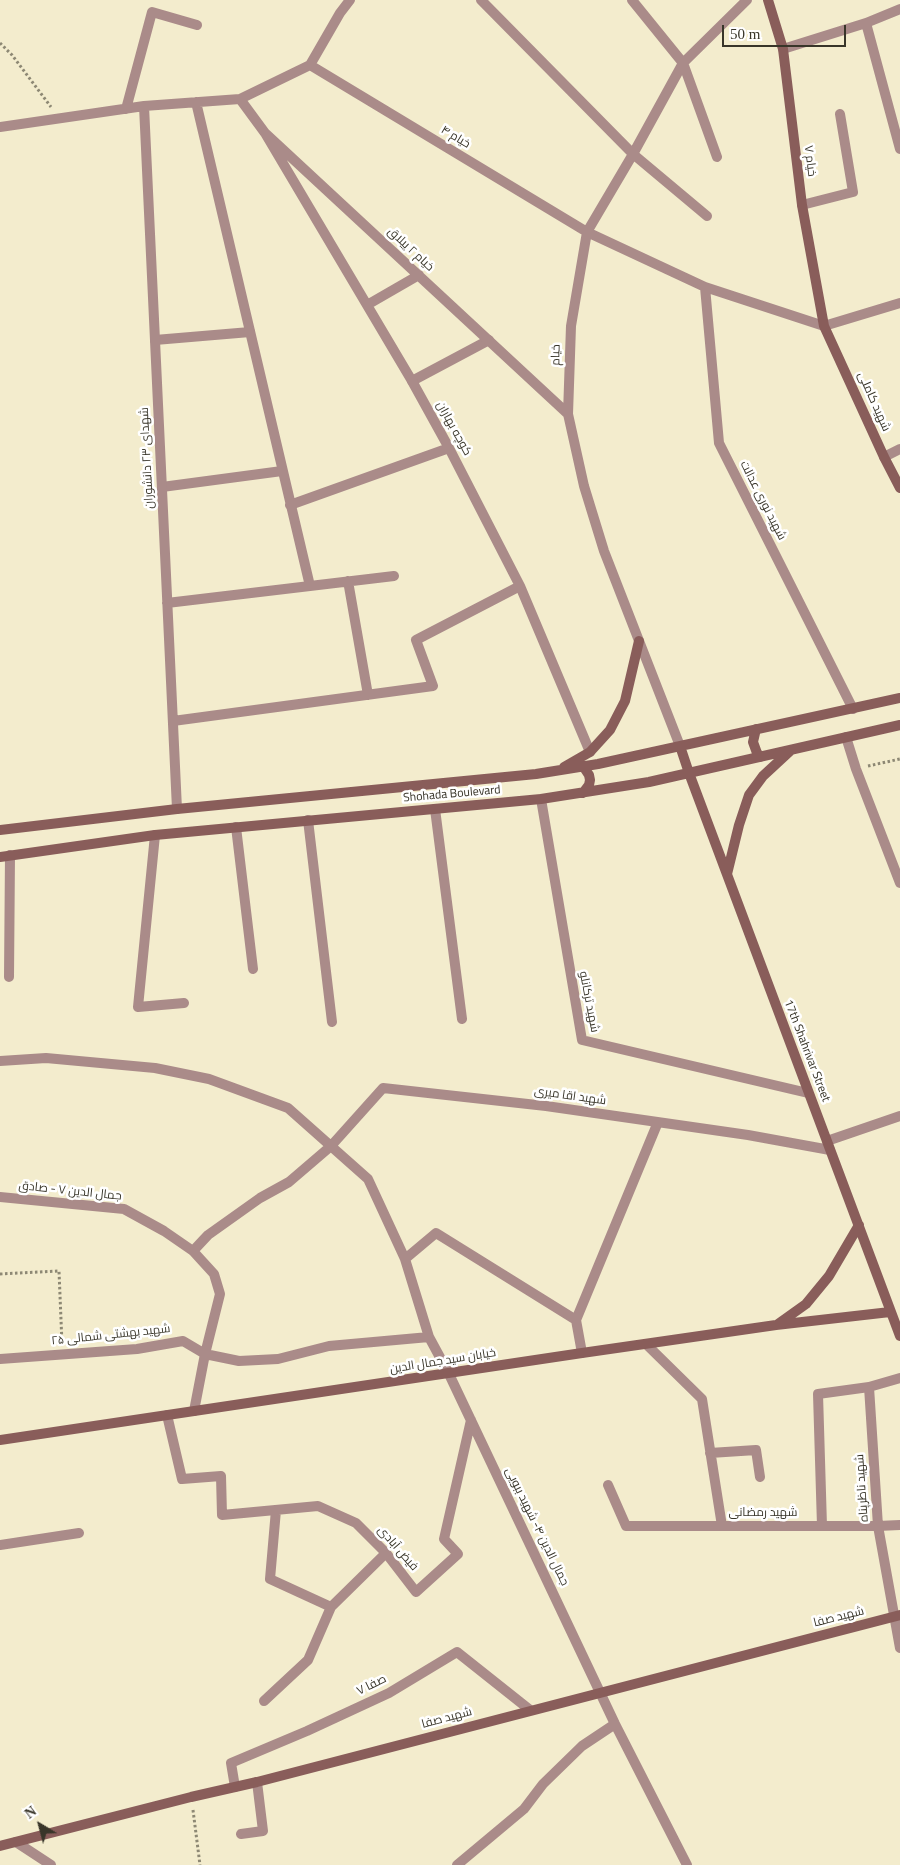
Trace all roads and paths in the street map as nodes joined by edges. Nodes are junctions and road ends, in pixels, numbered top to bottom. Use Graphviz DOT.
graph roads {
  1 [pos="350,0"];
  2 [pos="481,0"];
  3 [pos="632,0"];
  4 [pos="747,0"];
  5 [pos="768,0"];
  6 [pos="900,9"];
  7 [pos="866,23"];
  8 [pos="197,25"];
  9 [pos="0,43"];
  10 [pos="783,49"];
  11 [pos="683,63"];
  12 [pos="310,65"];
  13 [pos="240,99"];
  14 [pos="196,102"];
  15 [pos="144,106"];
  16 [pos="126,109"];
  17 [pos="840,114"];
  18 [pos="59,118"];
  19 [pos="0,126"];
  20 [pos="265,133"];
  21 [pos="900,149"];
  22 [pos="633,154"];
  23 [pos="717,157"];
  24 [pos="802,205"];
  25 [pos="707,216"];
  26 [pos="587,232"];
  27 [pos="419,276"];
  28 [pos="705,287"];
  29 [pos="900,304"];
  30 [pos="367,305"];
  31 [pos="824,326"];
  32 [pos="250,332"];
  33 [pos="155,340"];
  34 [pos="489,340"];
  35 [pos="412,381"];
  36 [pos="568,414"];
  37 [pos="449,448"];
  38 [pos="900,449"];
  39 [pos="884,457"];
  40 [pos="282,471"];
  41 [pos="162,487"];
  42 [pos="900,488"];
  43 [pos="290,505"];
  44 [pos="394,576"];
  45 [pos="348,581"];
  46 [pos="310,586"];
  47 [pos="520,586"];
  48 [pos="167,603"];
  49 [pos="640,641"];
  50 [pos="368,695"];
  51 [pos="900,698"];
  52 [pos="853,709"];
  53 [pos="173,721"];
  54 [pos="900,725"];
  55 [pos="756,729"];
  56 [pos="846,737"];
  57 [pos="680,746"];
  58 [pos="791,750"];
  59 [pos="590,752"];
  60 [pos="761,757"];
  61 [pos="900,759"];
  62 [pos="583,766"];
  63 [pos="856,769"];
  64 [pos="559,770"];
  65 [pos="689,773"];
  66 [pos="583,792"];
  67 [pos="541,799"];
  68 [pos="177,809"];
  69 [pos="434,809"];
  70 [pos="308,820"];
  71 [pos="236,827"];
  72 [pos="0,830"];
  73 [pos="155,835"];
  74 [pos="5,856"];
  75 [pos="727,875"];
  76 [pos="900,883"];
  77 [pos="253,969"];
  78 [pos="9,977"];
  79 [pos="184,1003"];
  80 [pos="462,1019"];
  81 [pos="332,1022"];
  82 [pos="0,1061"];
  83 [pos="808,1093"];
  84 [pos="900,1116"];
  85 [pos="658,1122"];
  86 [pos="828,1145"];
  87 [pos="331,1146"];
  88 [pos="0,1197"];
  89 [pos="859,1225"];
  90 [pos="193,1251"];
  91 [pos="405,1259"];
  92 [pos="0,1274"];
  93 [pos="895,1311"];
  94 [pos="576,1320"];
  95 [pos="776,1325"];
  96 [pos="900,1336"];
  97 [pos="429,1337"];
  98 [pos="646,1344"];
  99 [pos="582,1353"];
  100 [pos="62,1354"];
  101 [pos="205,1354"];
  102 [pos="0,1359"];
  103 [pos="449,1374"];
  104 [pos="900,1378"];
  105 [pos="869,1387"];
  106 [pos="194,1411"];
  107 [pos="167,1415"];
  108 [pos="471,1420"];
  109 [pos="0,1440"];
  110 [pos="710,1453"];
  111 [pos="760,1478"];
  112 [pos="608,1485"];
  113 [pos="276,1510"];
  114 [pos="900,1525"];
  115 [pos="722,1526"];
  116 [pos="822,1526"];
  117 [pos="878,1526"];
  118 [pos="79,1533"];
  119 [pos="0,1545"];
  120 [pos="386,1553"];
  121 [pos="331,1607"];
  122 [pos="897,1616"];
  123 [pos="900,1648"];
  124 [pos="601,1692"];
  125 [pos="264,1701"];
  126 [pos="530,1710"];
  127 [pos="615,1724"];
  128 [pos="257,1782"];
  129 [pos="235,1787"];
  130 [pos="192,1796"];
  131 [pos="241,1834"];
  132 [pos="16,1842"];
  133 [pos="0,1846"];
  134 [pos="51,1865"];
  135 [pos="200,1865"];
  136 [pos="457,1865"];
  137 [pos="687,1865"];
  1 -- 12 [label="street"];
  2 -- 22 [label="street"];
  3 -- 11 [label="street"];
  4 -- 11 [label="street, خیام"];
  5 -- 10 [label="main road, خیام ۷"];
  6 -- 7 [label="street"];
  7 -- 10 [label="street"];
  7 -- 21 [label="street"];
  8 -- 16 [label="street"];
  9 -- 18 [label="path"];
  10 -- 24 [label="main road, خیام ۷"];
  11 -- 22 [label="street, خیام"];
  11 -- 23 [label="street"];
  12 -- 13 [label="street"];
  12 -- 26 [label="street, خیام ۴"];
  13 -- 14 [label="street"];
  13 -- 20 [label="street, خیام ۲ ییلاق"];
  14 -- 15 [label="street"];
  14 -- 32 [label="street"];
  15 -- 16 [label="street"];
  15 -- 33 [label="street, شهدای ۲۳ دانشوران"];
  16 -- 18 [label="street"];
  17 -- 24 [label="street"];
  18 -- 19 [label="street"];
  20 -- 27 [label="street, خیام ۲ ییلاق"];
  20 -- 30 [label="street, کوچه بهاران"];
  22 -- 25 [label="street"];
  22 -- 26 [label="street, خیام"];
  24 -- 31 [label="main road, خیام ۷"];
  26 -- 28 [label="street, خیام ۴"];
  26 -- 36 [label="street, خیام"];
  27 -- 30 [label="street"];
  27 -- 34 [label="street, خیام ۲ ییلاق"];
  28 -- 31 [label="street, خیام ۴"];
  28 -- 52 [label="street, شهید نوری عدالت"];
  29 -- 31 [label="street"];
  30 -- 35 [label="street, کوچه بهاران"];
  31 -- 39 [label="main road, شهید کاملی"];
  32 -- 33 [label="street"];
  32 -- 40 [label="street"];
  33 -- 41 [label="street, شهدای ۲۳ دانشوران"];
  34 -- 35 [label="street"];
  34 -- 36 [label="street, خیام ۲ ییلاق"];
  35 -- 37 [label="street, کوچه بهاران"];
  36 -- 49 [label="street, خیام"];
  37 -- 43 [label="street"];
  37 -- 47 [label="street, کوچه بهاران"];
  38 -- 39 [label="street"];
  39 -- 42 [label="main road, شهید کاملی"];
  40 -- 41 [label="street"];
  40 -- 43 [label="street"];
  41 -- 48 [label="street, شهدای ۲۳ دانشوران"];
  43 -- 46 [label="street"];
  44 -- 45 [label="street"];
  45 -- 46 [label="street"];
  45 -- 50 [label="street"];
  46 -- 48 [label="street"];
  47 -- 50 [label="street"];
  47 -- 59 [label="street, کوچه بهاران"];
  48 -- 53 [label="street, شهدای ۲۳ دانشوران"];
  49 -- 57 [label="street, خیام"];
  49 -- 59 [label="main road"];
  50 -- 53 [label="street"];
  51 -- 52 [label="main road, Shohada Boulevard"];
  52 -- 55 [label="main road, Shohada Boulevard"];
  53 -- 68 [label="street, شهدای ۲۳ دانشوران"];
  54 -- 56 [label="main road, Shohada Boulevard"];
  55 -- 57 [label="main road, Shohada Boulevard"];
  55 -- 60 [label="main road"];
  56 -- 58 [label="main road, Shohada Boulevard"];
  56 -- 63 [label="street"];
  57 -- 62 [label="main road, Shohada Boulevard"];
  57 -- 65 [label="main road, 17th Shahrivar Street"];
  58 -- 60 [label="main road, Shohada Boulevard"];
  58 -- 75 [label="main road"];
  59 -- 64 [label="main road"];
  60 -- 65 [label="main road, Shohada Boulevard"];
  61 -- 63 [label="path"];
  62 -- 64 [label="main road, Shohada Boulevard"];
  62 -- 66 [label="main road"];
  63 -- 76 [label="street"];
  64 -- 68 [label="main road, Shohada Boulevard"];
  65 -- 66 [label="main road, Shohada Boulevard"];
  65 -- 75 [label="main road, 17th Shahrivar Street"];
  66 -- 67 [label="main road, Shohada Boulevard"];
  67 -- 69 [label="main road, Shohada Boulevard"];
  67 -- 83 [label="street, شهید ترکانلو"];
  68 -- 72 [label="main road, Shohada Boulevard"];
  69 -- 70 [label="main road, Shohada Boulevard"];
  69 -- 80 [label="street"];
  70 -- 71 [label="main road, Shohada Boulevard"];
  70 -- 81 [label="street"];
  71 -- 73 [label="main road, Shohada Boulevard"];
  71 -- 77 [label="street"];
  73 -- 74 [label="main road, Shohada Boulevard"];
  73 -- 79 [label="street"];
  74 -- 78 [label="street"];
  75 -- 83 [label="main road, 17th Shahrivar Street"];
  82 -- 87 [label="street, جمال الدین ۴- شهید ببویی"];
  83 -- 86 [label="main road, 17th Shahrivar Street"];
  84 -- 86 [label="street"];
  85 -- 86 [label="street, شهید اقا میری"];
  85 -- 87 [label="street, شهید اقا میری"];
  85 -- 94 [label="street"];
  86 -- 89 [label="main road, 17th Shahrivar Street"];
  87 -- 90 [label="street"];
  87 -- 91 [label="street, جمال الدین ۴- شهید ببویی"];
  88 -- 90 [label="street, جمال الدین ۷ - صادق"];
  89 -- 93 [label="main road, 17th Shahrivar Street"];
  89 -- 95 [label="main road"];
  90 -- 101 [label="street, جمال الدین ۷ - صادق"];
  91 -- 94 [label="street"];
  91 -- 97 [label="street, جمال الدین ۴- شهید ببویی"];
  92 -- 100 [label="path"];
  93 -- 95 [label="main road, خیابان سید جمال الدین"];
  93 -- 96 [label="main road, 17th Shahrivar Street"];
  94 -- 99 [label="street"];
  95 -- 98 [label="main road, خیابان سید جمال الدین"];
  97 -- 101 [label="street, ۲۵ شهید بهشتی شمالی"];
  97 -- 103 [label="street, جمال الدین ۴- شهید ببویی"];
  98 -- 99 [label="main road, خیابان سید جمال الدین"];
  98 -- 110 [label="street"];
  99 -- 103 [label="main road, خیابان سید جمال الدین"];
  100 -- 101 [label="street, ۲۵ شهید بهشتی شمالی"];
  100 -- 102 [label="street, ۲۵ شهید بهشتی شمالی"];
  101 -- 106 [label="street, جمال الدین ۷ - صادق"];
  103 -- 106 [label="main road, خیابان سید جمال الدین"];
  103 -- 108 [label="street, جمال الدین ۴- شهید ببویی"];
  104 -- 105 [label="street"];
  105 -- 116 [label="street"];
  105 -- 117 [label="street, شهید ناظرپناه"];
  106 -- 107 [label="main road, خیابان سید جمال الدین"];
  107 -- 109 [label="main road, خیابان سید جمال الدین"];
  107 -- 113 [label="street, فیض آبادی"];
  108 -- 120 [label="street, فیض آبادی"];
  108 -- 124 [label="street, جمال الدین ۴- شهید ببویی"];
  110 -- 111 [label="street"];
  110 -- 115 [label="street"];
  112 -- 115 [label="street, شهید رمضانی"];
  113 -- 120 [label="street, فیض آبادی"];
  113 -- 121 [label="street"];
  114 -- 117 [label="street, شهید رمضانی"];
  115 -- 116 [label="street, شهید رمضانی"];
  116 -- 117 [label="street, شهید رمضانی"];
  117 -- 122 [label="street, شهید ناظرپناه"];
  118 -- 119 [label="street"];
  120 -- 121 [label="street"];
  121 -- 125 [label="street"];
  122 -- 123 [label="street, شهید ناظرپناه"];
  122 -- 124 [label="main road, شهید صفا"];
  124 -- 126 [label="main road, شهید صفا"];
  124 -- 127 [label="street, جمال الدین ۴- شهید ببویی"];
  126 -- 128 [label="main road, شهید صفا"];
  126 -- 129 [label="street, صفا ۷"];
  127 -- 136 [label="street"];
  127 -- 137 [label="street, جمال الدین ۴- شهید ببویی"];
  128 -- 129 [label="main road, شهید صفا"];
  128 -- 131 [label="street"];
  129 -- 130 [label="main road, شهید صفا"];
  130 -- 132 [label="main road, شهید صفا"];
  130 -- 135 [label="path"];
  132 -- 133 [label="main road, شهید صفا"];
  132 -- 134 [label="street"];
}
